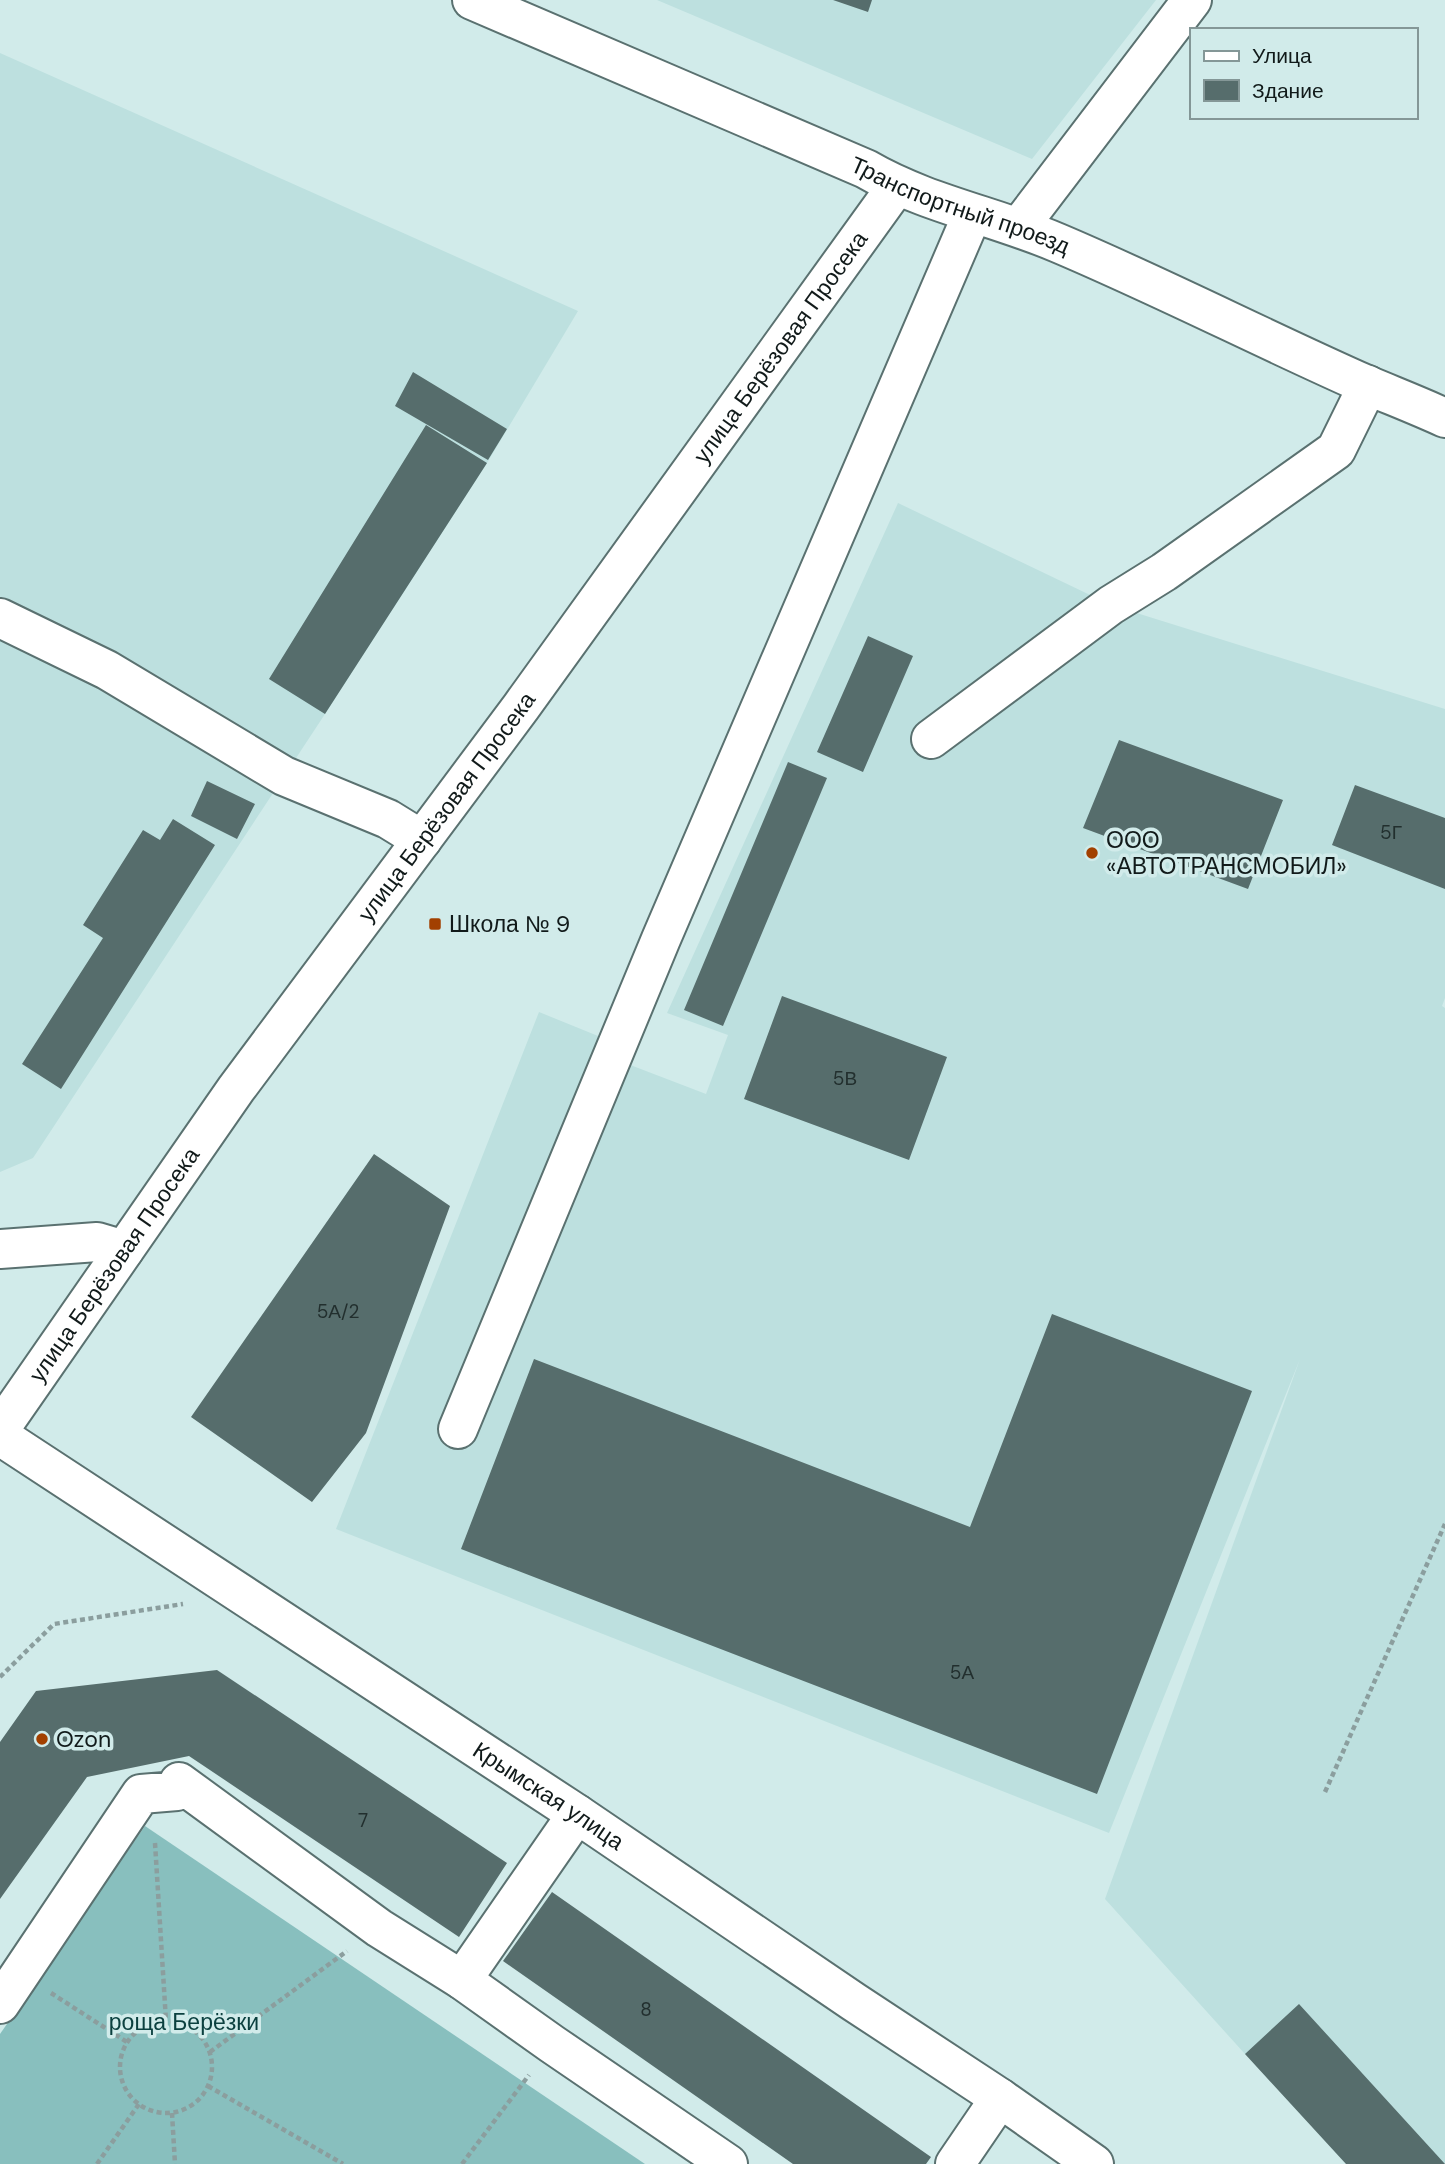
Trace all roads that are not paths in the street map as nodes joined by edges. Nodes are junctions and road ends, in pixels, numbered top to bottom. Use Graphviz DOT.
graph roads {
  1 [pos="472,0"];
  2 [pos="1192,0"];
  3 [pos="896,187"];
  4 [pos="972,215"];
  5 [pos="1019,227"];
  6 [pos="1368,385"];
  7 [pos="1445,418"];
  8 [pos="0,618"];
  9 [pos="931,739"];
  10 [pos="422,840"];
  11 [pos="0,1249"];
  12 [pos="124,1250"];
  13 [pos="0,1429"];
  14 [pos="458,1429"];
  15 [pos="0,1436"];
  16 [pos="576,1814"];
  17 [pos="462,1980"];
  18 [pos="10,1989"];
  19 [pos="1000,2098"];
  20 [pos="728,2164"];
  21 [pos="955,2164"];
  22 [pos="1094,2164"];
  1 -- 3 [label="street, Транспортный проезд"];
  2 -- 5 [label="street"];
  3 -- 4 [label="street, Транспортный проезд"];
  3 -- 10 [label="street, улица Берёзовая Просека"];
  4 -- 5 [label="street, Транспортный проезд"];
  4 -- 14 [label="street"];
  5 -- 6 [label="street, Транспортный проезд"];
  6 -- 7 [label="street, Транспортный проезд"];
  6 -- 9 [label="street"];
  8 -- 10 [label="street"];
  10 -- 12 [label="street, улица Берёзовая Просека"];
  11 -- 12 [label="street"];
  12 -- 13 [label="street, улица Берёзовая Просека"];
  15 -- 16 [label="street, Крымская улица"];
  16 -- 17 [label="street"];
  16 -- 19 [label="street, Крымская улица"];
  17 -- 18 [label="street"];
  17 -- 20 [label="street"];
  19 -- 21 [label="street"];
  19 -- 22 [label="street, Крымская улица"];
}
